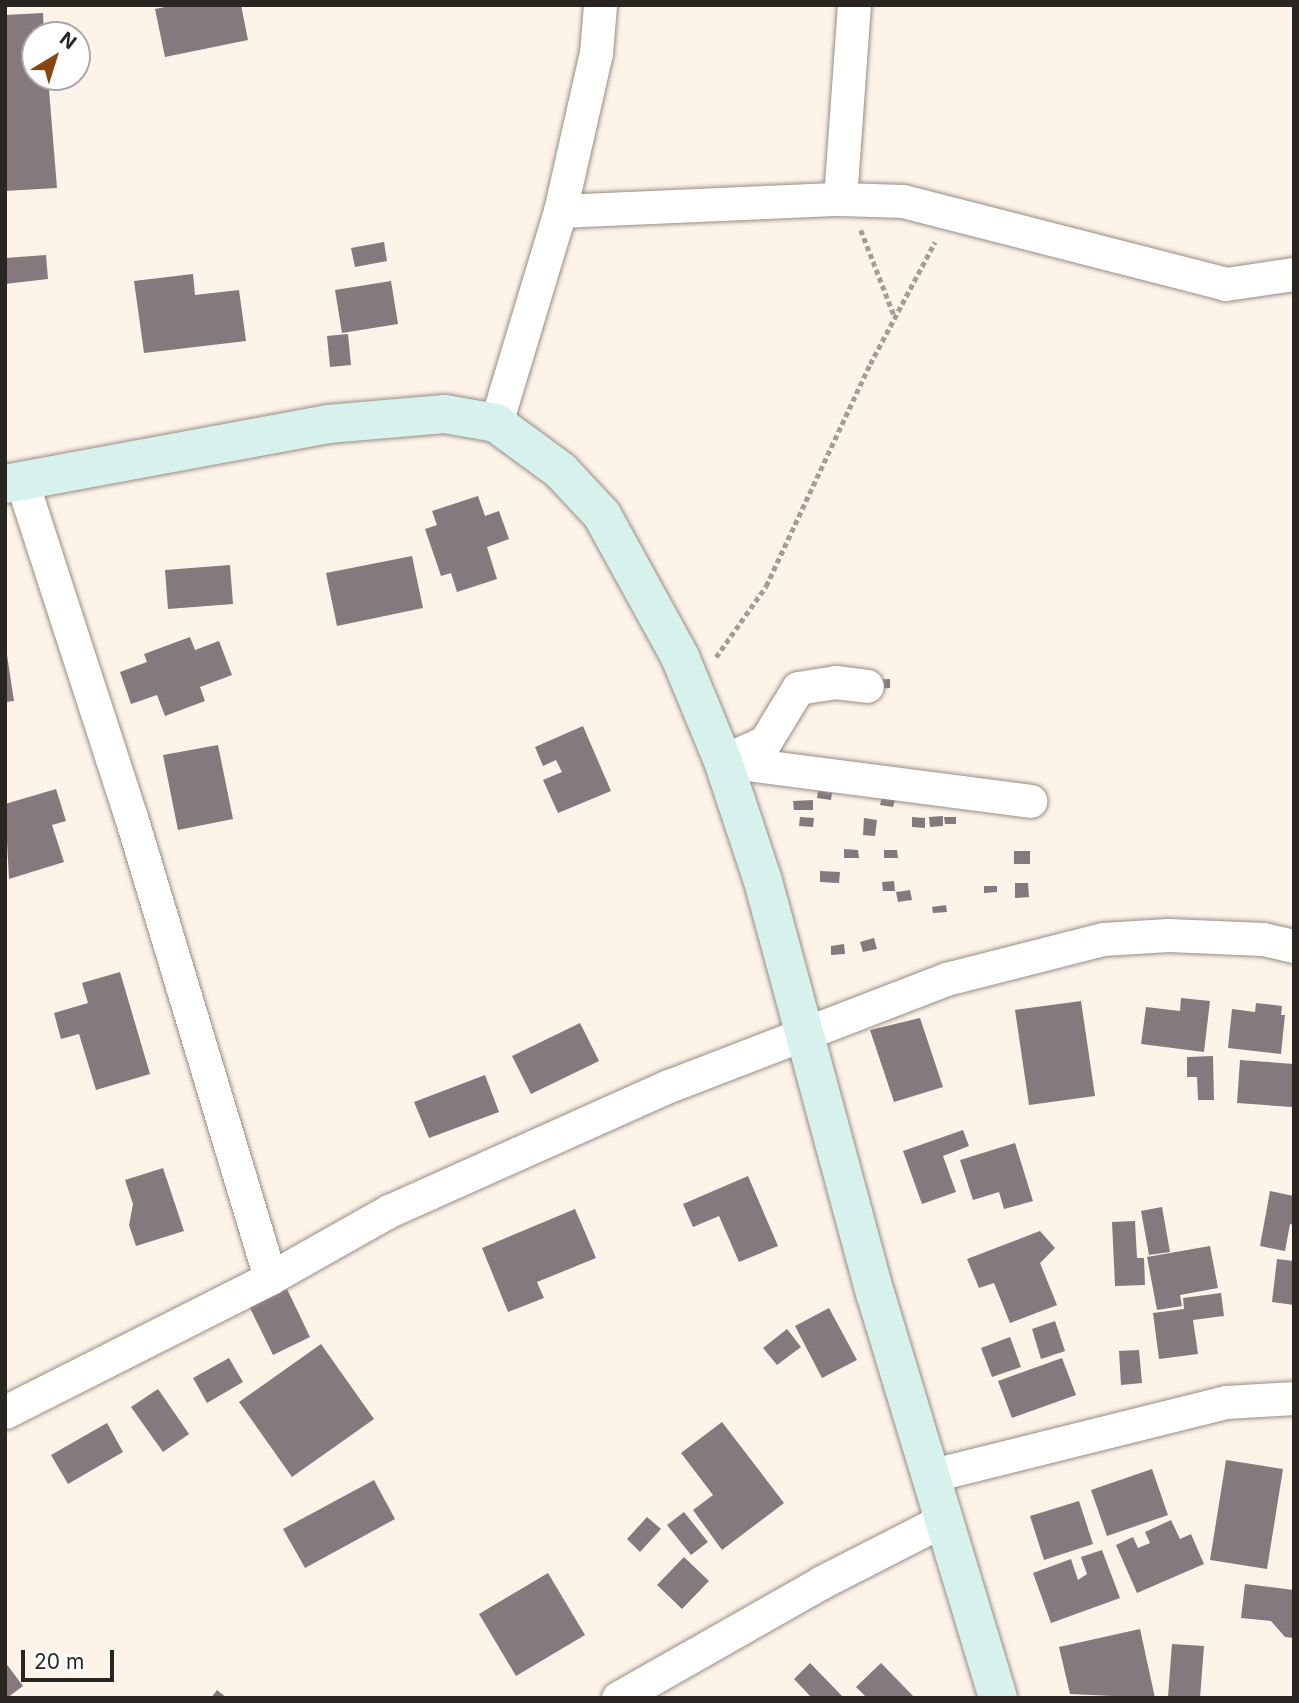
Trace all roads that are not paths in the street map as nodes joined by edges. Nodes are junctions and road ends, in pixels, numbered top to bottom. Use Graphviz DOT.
graph roads {
  1 [pos="600,5"];
  2 [pos="855,5"];
  3 [pos="846,199"];
  4 [pos="559,211"];
  5 [pos="1294,274"];
  6 [pos="496,423"];
  7 [pos="14,483"];
  8 [pos="867,685"];
  9 [pos="723,761"];
  10 [pos="1030,801"];
  11 [pos="1294,946"];
  12 [pos="802,1034"];
  13 [pos="270,1278"];
  14 [pos="1294,1398"];
  15 [pos="5,1412"];
  16 [pos="929,1476"];
  17 [pos="943,1520"];
  18 [pos="618,1698"];
  19 [pos="998,1698"];
  1 -- 4 [label="street"];
  2 -- 3 [label="street"];
  3 -- 4 [label="street"];
  3 -- 5 [label="street"];
  4 -- 6 [label="street"];
  6 -- 7 [label="street"];
  6 -- 9 [label="street"];
  7 -- 13 [label="street"];
  8 -- 9 [label="street"];
  9 -- 10 [label="street"];
  9 -- 12 [label="street"];
  11 -- 12 [label="street"];
  12 -- 13 [label="street"];
  12 -- 16 [label="street"];
  13 -- 15 [label="street"];
  14 -- 16 [label="street"];
  16 -- 17 [label="street"];
  17 -- 18 [label="street"];
  17 -- 19 [label="street"];
}
